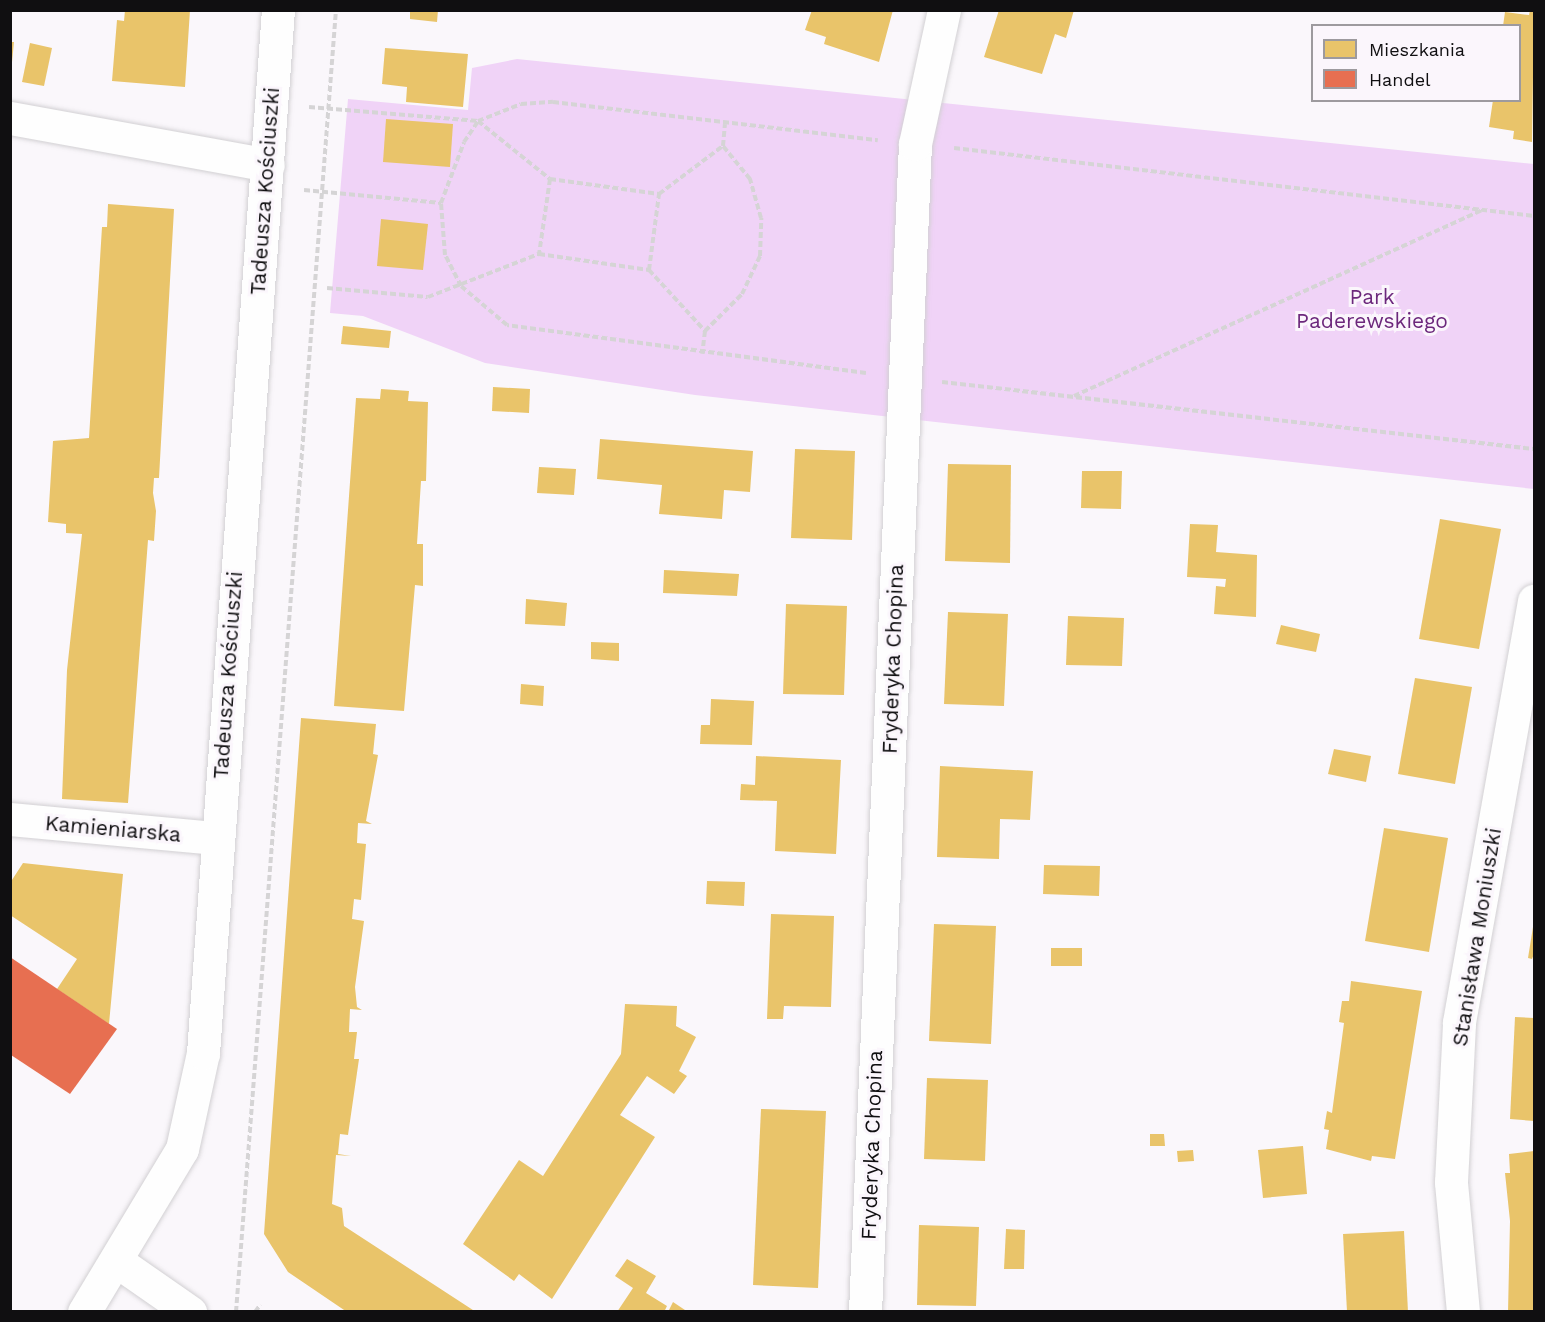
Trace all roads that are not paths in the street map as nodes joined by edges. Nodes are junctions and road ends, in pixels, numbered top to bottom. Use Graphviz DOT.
graph roads {
  1 [pos="278,10"];
  2 [pos="944,10"];
  3 [pos="10,118"];
  4 [pos="268,176"];
  5 [pos="1534,601"];
  6 [pos="10,819"];
  7 [pos="216,838"];
  8 [pos="118,1262"];
  9 [pos="84,1311"];
  10 [pos="190,1311"];
  11 [pos="865,1311"];
  12 [pos="1463,1311"];
  1 -- 4 [label="street, Tadeusza Kościuszki"];
  2 -- 11 [label="street, Fryderyka Chopina"];
  3 -- 4 [label="street"];
  4 -- 7 [label="street, Tadeusza Kościuszki"];
  5 -- 12 [label="street, Stanisława Moniuszki"];
  6 -- 7 [label="street, Kamieniarska"];
  7 -- 8 [label="street, Tadeusza Kościuszki"];
  8 -- 9 [label="street, Tadeusza Kościuszki"];
  8 -- 10 [label="street"];
}
